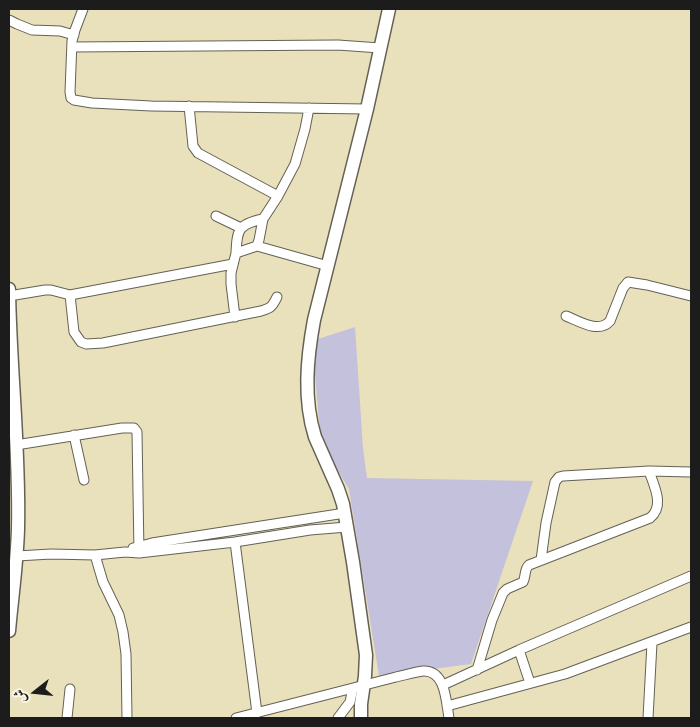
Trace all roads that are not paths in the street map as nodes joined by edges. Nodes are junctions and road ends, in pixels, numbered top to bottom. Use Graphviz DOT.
graph roads {
  1 [pos="83,9"];
  2 [pos="389,9"];
  3 [pos="9,20"];
  4 [pos="74,35"];
  5 [pos="72,47"];
  6 [pos="380,48"];
  7 [pos="189,106"];
  8 [pos="309,108"];
  9 [pos="367,109"];
  10 [pos="278,196"];
  11 [pos="216,216"];
  12 [pos="263,219"];
  13 [pos="241,228"];
  14 [pos="257,246"];
  15 [pos="236,253"];
  16 [pos="233,264"];
  17 [pos="328,266"];
  18 [pos="9,288"];
  19 [pos="70,295"];
  20 [pos="9,296"];
  21 [pos="691,296"];
  22 [pos="277,297"];
  23 [pos="566,316"];
  24 [pos="235,317"];
  25 [pos="74,435"];
  26 [pos="16,445"];
  27 [pos="649,471"];
  28 [pos="691,472"];
  29 [pos="84,480"];
  30 [pos="345,513"];
  31 [pos="347,526"];
  32 [pos="235,542"];
  33 [pos="138,550"];
  34 [pos="95,555"];
  35 [pos="17,556"];
  36 [pos="541,560"];
  37 [pos="691,576"];
  38 [pos="691,627"];
  39 [pos="9,631"];
  40 [pos="652,642"];
  41 [pos="519,650"];
  42 [pos="477,670"];
  43 [pos="530,683"];
  44 [pos="442,684"];
  45 [pos="358,687"];
  46 [pos="70,689"];
  47 [pos="447,706"];
  48 [pos="256,713"];
  49 [pos="648,717"];
  50 [pos="67,718"];
  51 [pos="127,718"];
  52 [pos="236,718"];
  53 [pos="338,718"];
  54 [pos="362,718"];
  55 [pos="449,718"];
  56 [pos="639,718"];
  1 -- 4 [label="street"];
  2 -- 6 [label="street"];
  3 -- 4 [label="street"];
  4 -- 5 [label="street"];
  5 -- 6 [label="street"];
  5 -- 7 [label="street"];
  6 -- 9 [label="street"];
  7 -- 8 [label="street"];
  7 -- 10 [label="street"];
  8 -- 9 [label="street"];
  8 -- 10 [label="street"];
  9 -- 17 [label="street"];
  10 -- 12 [label="street"];
  11 -- 13 [label="street"];
  12 -- 13 [label="street"];
  12 -- 14 [label="street"];
  13 -- 15 [label="street"];
  14 -- 15 [label="street"];
  14 -- 17 [label="street"];
  15 -- 16 [label="street"];
  16 -- 19 [label="street"];
  16 -- 24 [label="street"];
  17 -- 30 [label="street"];
  18 -- 20 [label="street"];
  19 -- 20 [label="street"];
  19 -- 24 [label="street"];
  20 -- 26 [label="street"];
  21 -- 23 [label="street"];
  22 -- 24 [label="street"];
  25 -- 26 [label="street"];
  25 -- 29 [label="street"];
  25 -- 33 [label="street"];
  26 -- 35 [label="street"];
  27 -- 28 [label="street"];
  27 -- 36 [label="street"];
  27 -- 36 [label="street"];
  30 -- 31 [label="street"];
  30 -- 33 [label="street"];
  31 -- 32 [label="street"];
  31 -- 45 [label="street"];
  32 -- 33 [label="street"];
  32 -- 48 [label="street"];
  33 -- 34 [label="street"];
  34 -- 35 [label="street"];
  34 -- 51 [label="street"];
  35 -- 39 [label="street"];
  36 -- 42 [label="street"];
  37 -- 41 [label="street"];
  38 -- 40 [label="street"];
  40 -- 43 [label="street"];
  40 -- 49 [label="street"];
  41 -- 42 [label="street"];
  41 -- 43 [label="street"];
  42 -- 44 [label="street"];
  43 -- 47 [label="street"];
  44 -- 45 [label="street"];
  44 -- 47 [label="street"];
  45 -- 48 [label="street"];
  45 -- 53 [label="street"];
  45 -- 54 [label="street"];
  46 -- 50 [label="street"];
  47 -- 55 [label="street"];
  48 -- 52 [label="street"];
  49 -- 56 [label="street"];
}
